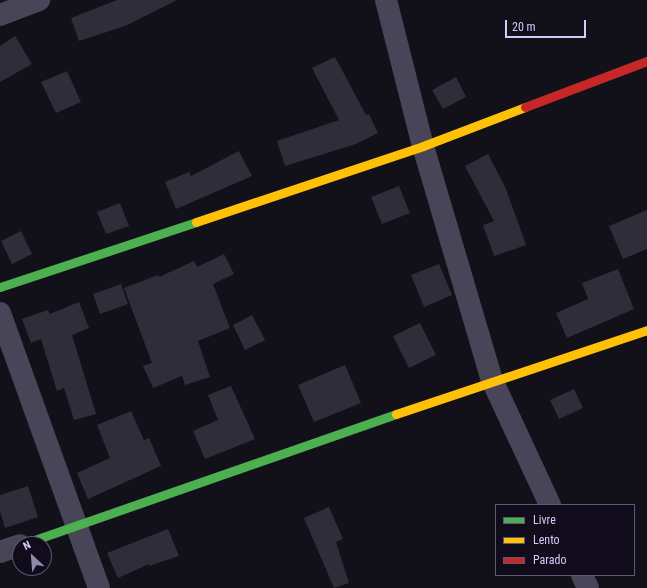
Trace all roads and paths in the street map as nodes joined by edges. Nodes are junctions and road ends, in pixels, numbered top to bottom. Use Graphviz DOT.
graph roads {
  1 [pos="39,0"];
  2 [pos="386,0"];
  3 [pos="0,15"];
  4 [pos="647,61"];
  5 [pos="423,146"];
  6 [pos="0,287"];
  7 [pos="0,313"];
  8 [pos="647,330"];
  9 [pos="492,380"];
  10 [pos="550,504"];
  11 [pos="75,527"];
  12 [pos="46,536"];
  13 [pos="12,547"];
  14 [pos="0,552"];
  15 [pos="582,576"];
  16 [pos="99,588"];
  17 [pos="588,588"];
  1 -- 3 [label="street"];
  2 -- 5 [label="street"];
  4 -- 5 [label="street"];
  5 -- 6 [label="street"];
  5 -- 9 [label="street"];
  7 -- 11 [label="street"];
  8 -- 9 [label="street"];
  9 -- 10 [label="street"];
  9 -- 11 [label="street"];
  11 -- 12 [label="street"];
  11 -- 16 [label="street"];
  13 -- 14 [label="street"];
  15 -- 17 [label="street"];
}
